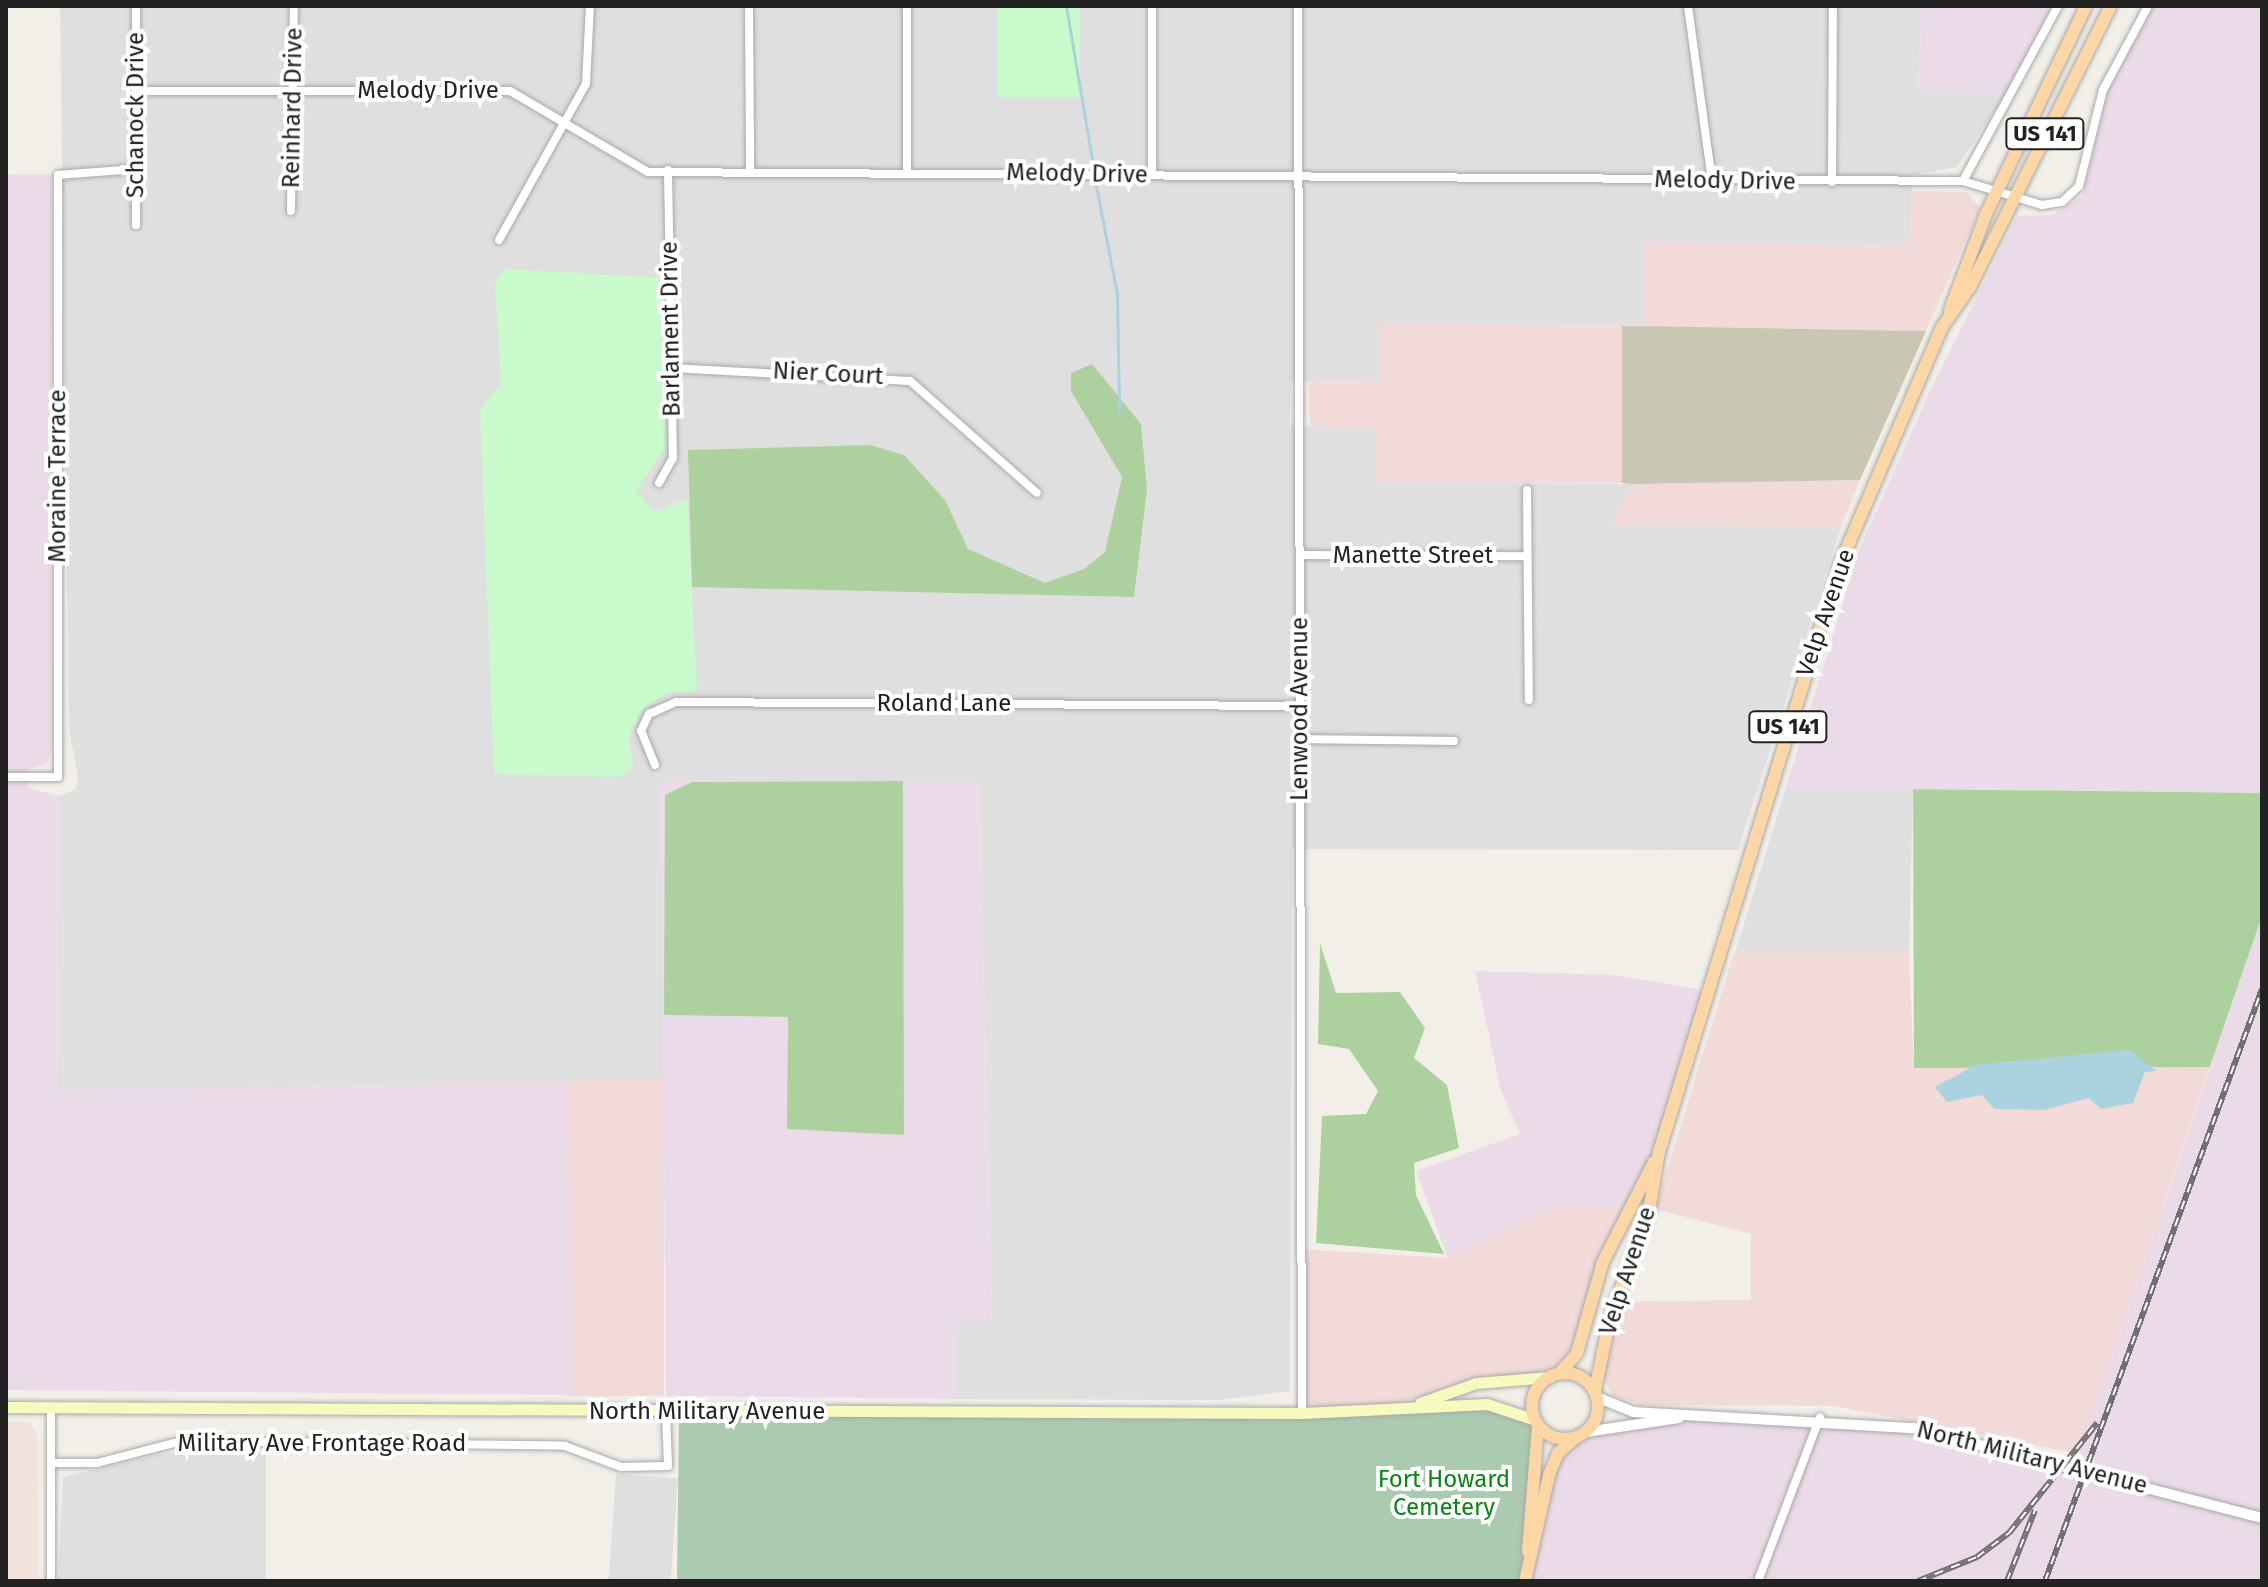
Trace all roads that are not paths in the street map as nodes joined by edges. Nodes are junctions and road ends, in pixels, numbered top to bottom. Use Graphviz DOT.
graph roads {
  1 [pos="136,6"];
  2 [pos="294,6"];
  3 [pos="590,6"];
  4 [pos="749,6"];
  5 [pos="907,6"];
  6 [pos="1152,6"];
  7 [pos="1298,6"];
  8 [pos="1688,6"];
  9 [pos="1833,6"];
  10 [pos="2058,6"];
  11 [pos="2086,6"];
  12 [pos="2111,6"];
  13 [pos="2148,6"];
  14 [pos="138,91"];
  15 [pos="293,91"];
  16 [pos="568,122"];
  17 [pos="136,169"];
  18 [pos="750,169"];
  19 [pos="668,170"];
  20 [pos="907,172"];
  21 [pos="1152,175"];
  22 [pos="1298,177"];
  23 [pos="1712,181"];
  24 [pos="1963,181"];
  25 [pos="1832,182"];
  26 [pos="1996,192"];
  27 [pos="2014,198"];
  28 [pos="291,211"];
  29 [pos="136,225"];
  30 [pos="499,240"];
  31 [pos="1949,313"];
  32 [pos="671,368"];
  33 [pos="659,483"];
  34 [pos="1527,490"];
  35 [pos="1037,493"];
  36 [pos="1300,555"];
  37 [pos="1526,556"];
  38 [pos="1529,700"];
  39 [pos="1300,706"];
  40 [pos="1300,739"];
  41 [pos="1454,741"];
  42 [pos="655,765"];
  43 [pos="6,777"];
  44 [pos="1659,1152"];
  45 [pos="1554,1375"];
  46 [pos="1597,1394"];
  47 [pos="6,1407"];
  48 [pos="51,1407"];
  49 [pos="1408,1407"];
  50 [pos="666,1411"];
  51 [pos="1302,1413"];
  52 [pos="1702,1415"];
  53 [pos="1820,1417"];
  54 [pos="1535,1423"];
  55 [pos="1580,1435"];
  56 [pos="52,1463"];
  57 [pos="2262,1518"];
  58 [pos="51,1581"];
  59 [pos="1525,1581"];
  60 [pos="1758,1581"];
  1 -- 14 [label="street, Schanock Drive"];
  2 -- 15 [label="street, Reinhard Drive"];
  3 -- 16 [label="street"];
  4 -- 18 [label="street"];
  5 -- 20 [label="street"];
  6 -- 21 [label="street"];
  7 -- 22 [label="street, Lenwood Avenue"];
  8 -- 23 [label="street"];
  9 -- 25 [label="street"];
  10 -- 24 [label="street"];
  11 -- 26 [label="main road, Velp Avenue / US 141"];
  12 -- 27 [label="main road, Velp Avenue / US 141"];
  13 -- 27 [label="street, Melody Drive"];
  14 -- 15 [label="street, Melody Drive"];
  14 -- 17 [label="street, Schanock Drive"];
  15 -- 16 [label="street, Melody Drive"];
  15 -- 28 [label="street, Reinhard Drive"];
  16 -- 19 [label="street, Melody Drive"];
  16 -- 30 [label="street"];
  17 -- 29 [label="street, Schanock Drive"];
  17 -- 43 [label="street, Moraine Terrace"];
  18 -- 19 [label="street, Melody Drive"];
  18 -- 20 [label="street, Melody Drive"];
  19 -- 32 [label="street, Barlament Drive"];
  20 -- 21 [label="street, Melody Drive"];
  21 -- 22 [label="street, Melody Drive"];
  22 -- 23 [label="street, Melody Drive"];
  22 -- 36 [label="street, Lenwood Avenue"];
  23 -- 25 [label="street, Melody Drive"];
  24 -- 25 [label="street, Melody Drive"];
  24 -- 26 [label="street, Melody Drive"];
  26 -- 27 [label="street, Melody Drive"];
  26 -- 31 [label="main road, Velp Avenue / US 141"];
  27 -- 31 [label="main road, Velp Avenue / US 141"];
  31 -- 44 [label="main road, Velp Avenue / US 141"];
  32 -- 33 [label="street, Barlament Drive"];
  32 -- 35 [label="street, Nier Court"];
  34 -- 37 [label="street"];
  36 -- 37 [label="street, Manette Street"];
  36 -- 39 [label="street, Lenwood Avenue"];
  37 -- 38 [label="street"];
  39 -- 40 [label="street, Lenwood Avenue"];
  39 -- 42 [label="street, Roland Lane"];
  40 -- 41 [label="street"];
  40 -- 51 [label="street, Lenwood Avenue"];
  44 -- 45 [label="main road, Velp Avenue / US 141"];
  44 -- 46 [label="main road, Velp Avenue / US 141"];
  45 -- 46 [label="main road"];
  45 -- 49 [label="main road, North Military Avenue"];
  45 -- 54 [label="main road, Velp Avenue"];
  46 -- 52 [label="street, North Military Avenue"];
  46 -- 55 [label="main road, Velp Avenue"];
  47 -- 48 [label="main road, North Military Avenue"];
  48 -- 50 [label="main road, North Military Avenue"];
  48 -- 56 [label="street"];
  49 -- 51 [label="main road, North Military Avenue"];
  49 -- 54 [label="main road, North Military Avenue"];
  50 -- 51 [label="main road, North Military Avenue"];
  50 -- 56 [label="street, Military Ave Frontage Road"];
  52 -- 53 [label="street, North Military Avenue"];
  52 -- 55 [label="street, North Military Avenue"];
  53 -- 57 [label="street, North Military Avenue"];
  53 -- 60 [label="street"];
  54 -- 55 [label="main road"];
  54 -- 59 [label="main road"];
  55 -- 59 [label="main road"];
  56 -- 58 [label="street"];
}
